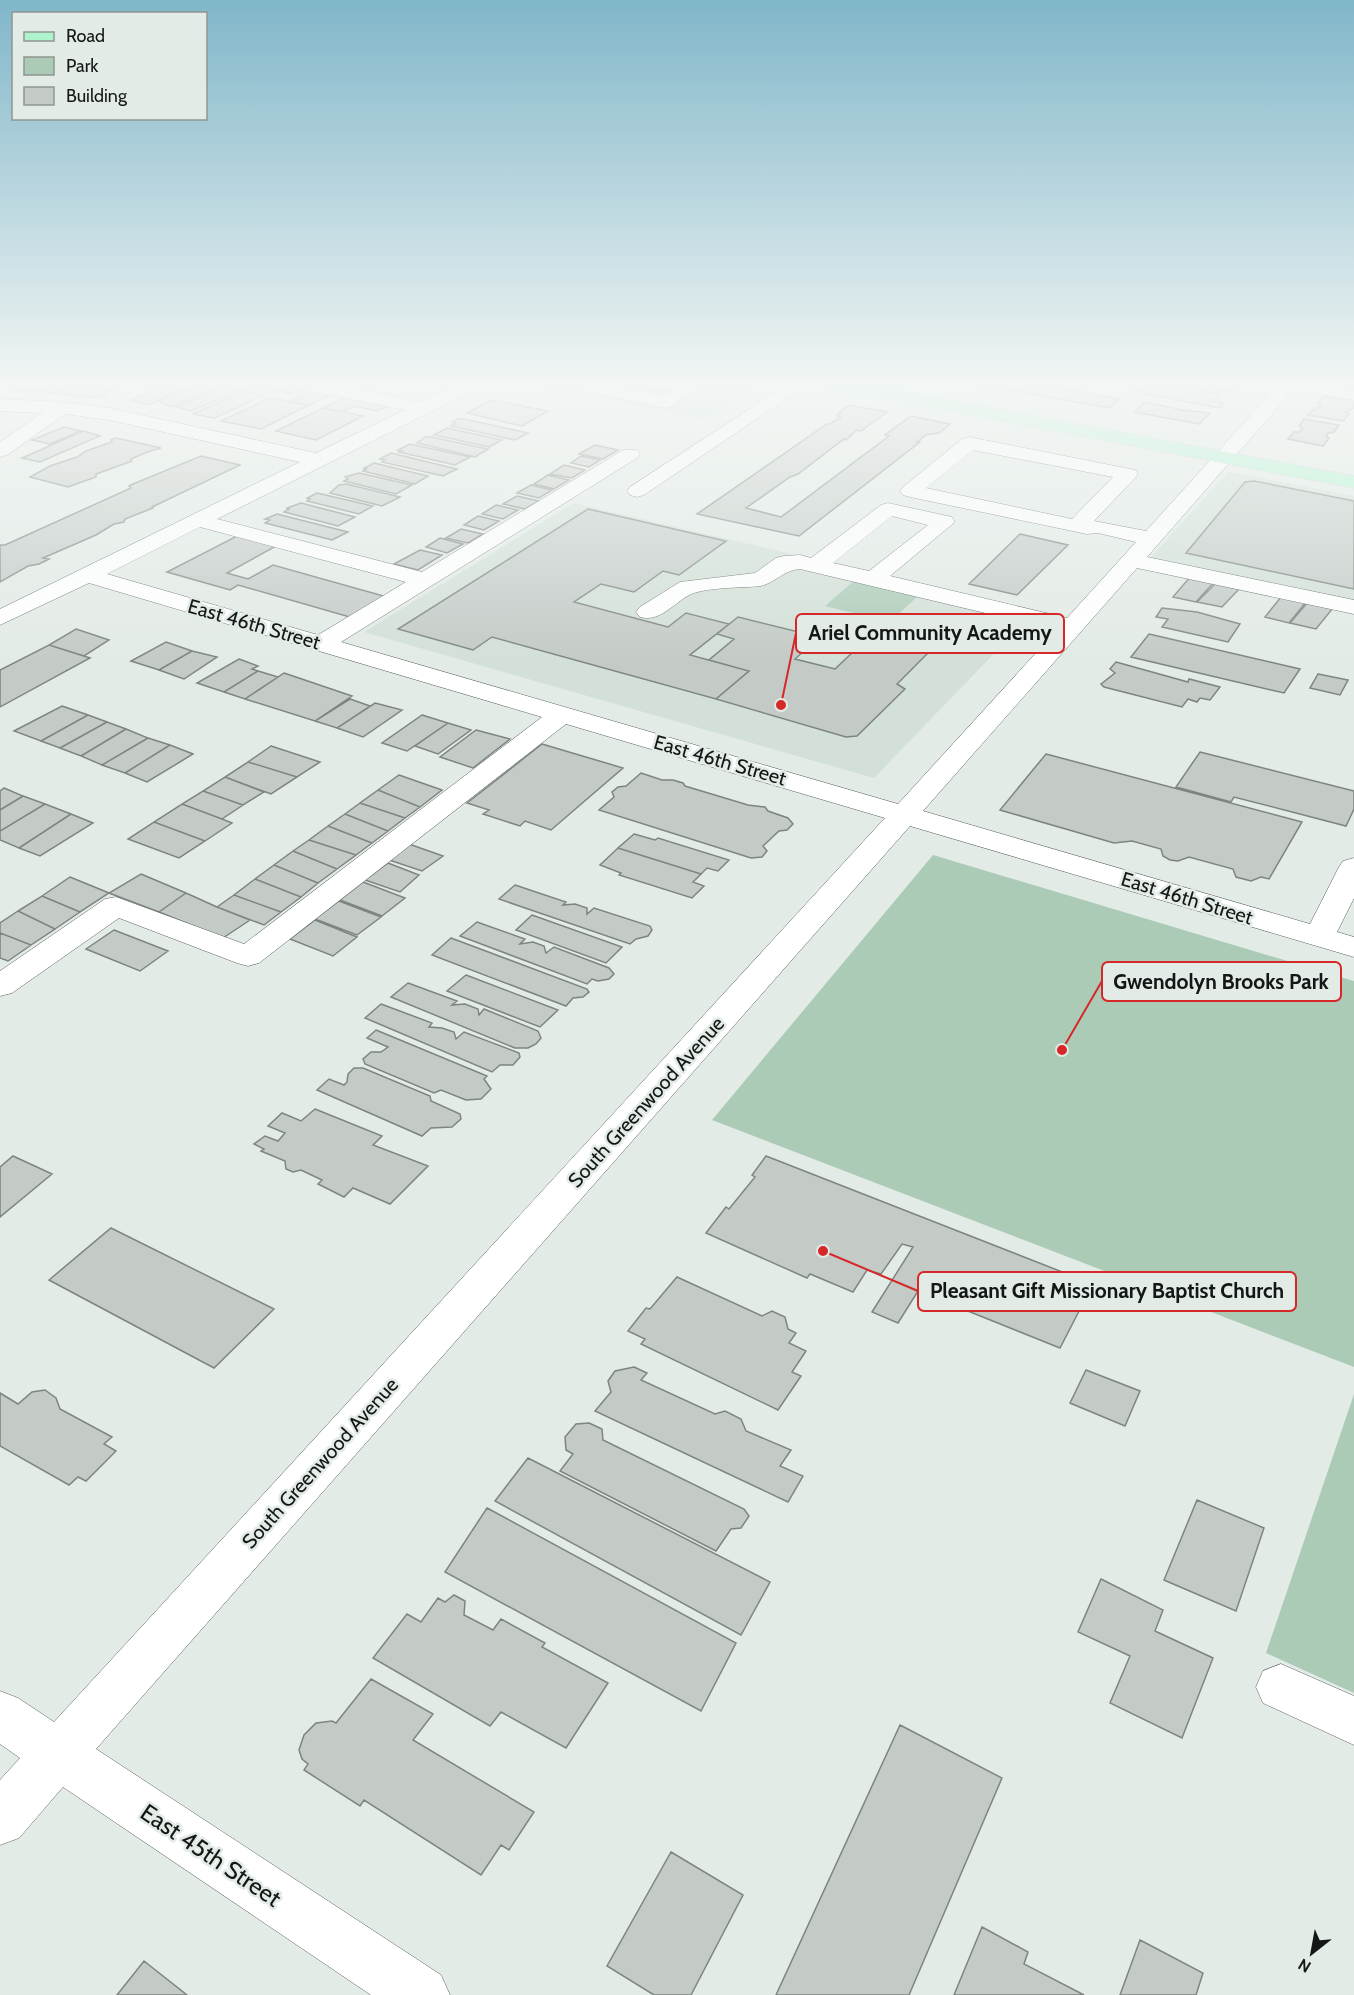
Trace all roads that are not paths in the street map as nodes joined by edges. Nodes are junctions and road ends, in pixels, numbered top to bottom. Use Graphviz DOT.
graph roads {
  1 [pos="287,476"];
  2 [pos="594,476"];
  3 [pos="660,476"];
  4 [pos="928,476"];
  5 [pos="1126,476"];
  6 [pos="1204,476"];
  7 [pos="1323,476"];
  8 [pos="1354,482"];
  9 [pos="637,491"];
  10 [pos="198,520"];
  11 [pos="1082,527"];
  12 [pos="1142,547"];
  13 [pos="815,566"];
  14 [pos="86,575"];
  15 [pos="873,579"];
  16 [pos="425,580"];
  17 [pos="1354,607"];
  18 [pos="648,612"];
  19 [pos="0,618"];
  20 [pos="1072,626"];
  21 [pos="321,644"];
  22 [pos="562,714"];
  23 [pos="905,814"];
  24 [pos="1354,867"];
  25 [pos="1319,937"];
  26 [pos="1354,947"];
  27 [pos="0,986"];
  28 [pos="1281,1687"];
  29 [pos="0,1714"];
  30 [pos="1354,1720"];
  31 [pos="58,1754"];
  32 [pos="0,1818"];
  33 [pos="422,1995"];
  1 -- 10 [label="street"];
  2 -- 16 [label="street"];
  3 -- 9 [label="street"];
  4 -- 11 [label="street"];
  5 -- 11 [label="street"];
  6 -- 12 [label="street, South Greenwood Avenue"];
  7 -- 8 [label="main road"];
  10 -- 14 [label="street"];
  10 -- 16 [label="street"];
  11 -- 12 [label="street"];
  12 -- 17 [label="street"];
  12 -- 20 [label="street, South Greenwood Avenue"];
  13 -- 15 [label="street"];
  13 -- 15 [label="street"];
  13 -- 18 [label="street"];
  14 -- 19 [label="street"];
  14 -- 21 [label="street, East 46th Street"];
  15 -- 20 [label="street"];
  16 -- 21 [label="street"];
  20 -- 23 [label="street, South Greenwood Avenue"];
  21 -- 22 [label="street, East 46th Street"];
  22 -- 23 [label="street, East 46th Street"];
  22 -- 27 [label="street"];
  23 -- 25 [label="street, East 46th Street"];
  23 -- 31 [label="street, South Greenwood Avenue"];
  24 -- 25 [label="street"];
  25 -- 26 [label="street, East 46th Street"];
  28 -- 30 [label="street"];
  29 -- 31 [label="street, East 45th Street"];
  31 -- 32 [label="street, South Greenwood Avenue"];
  31 -- 33 [label="street, East 45th Street"];
}
